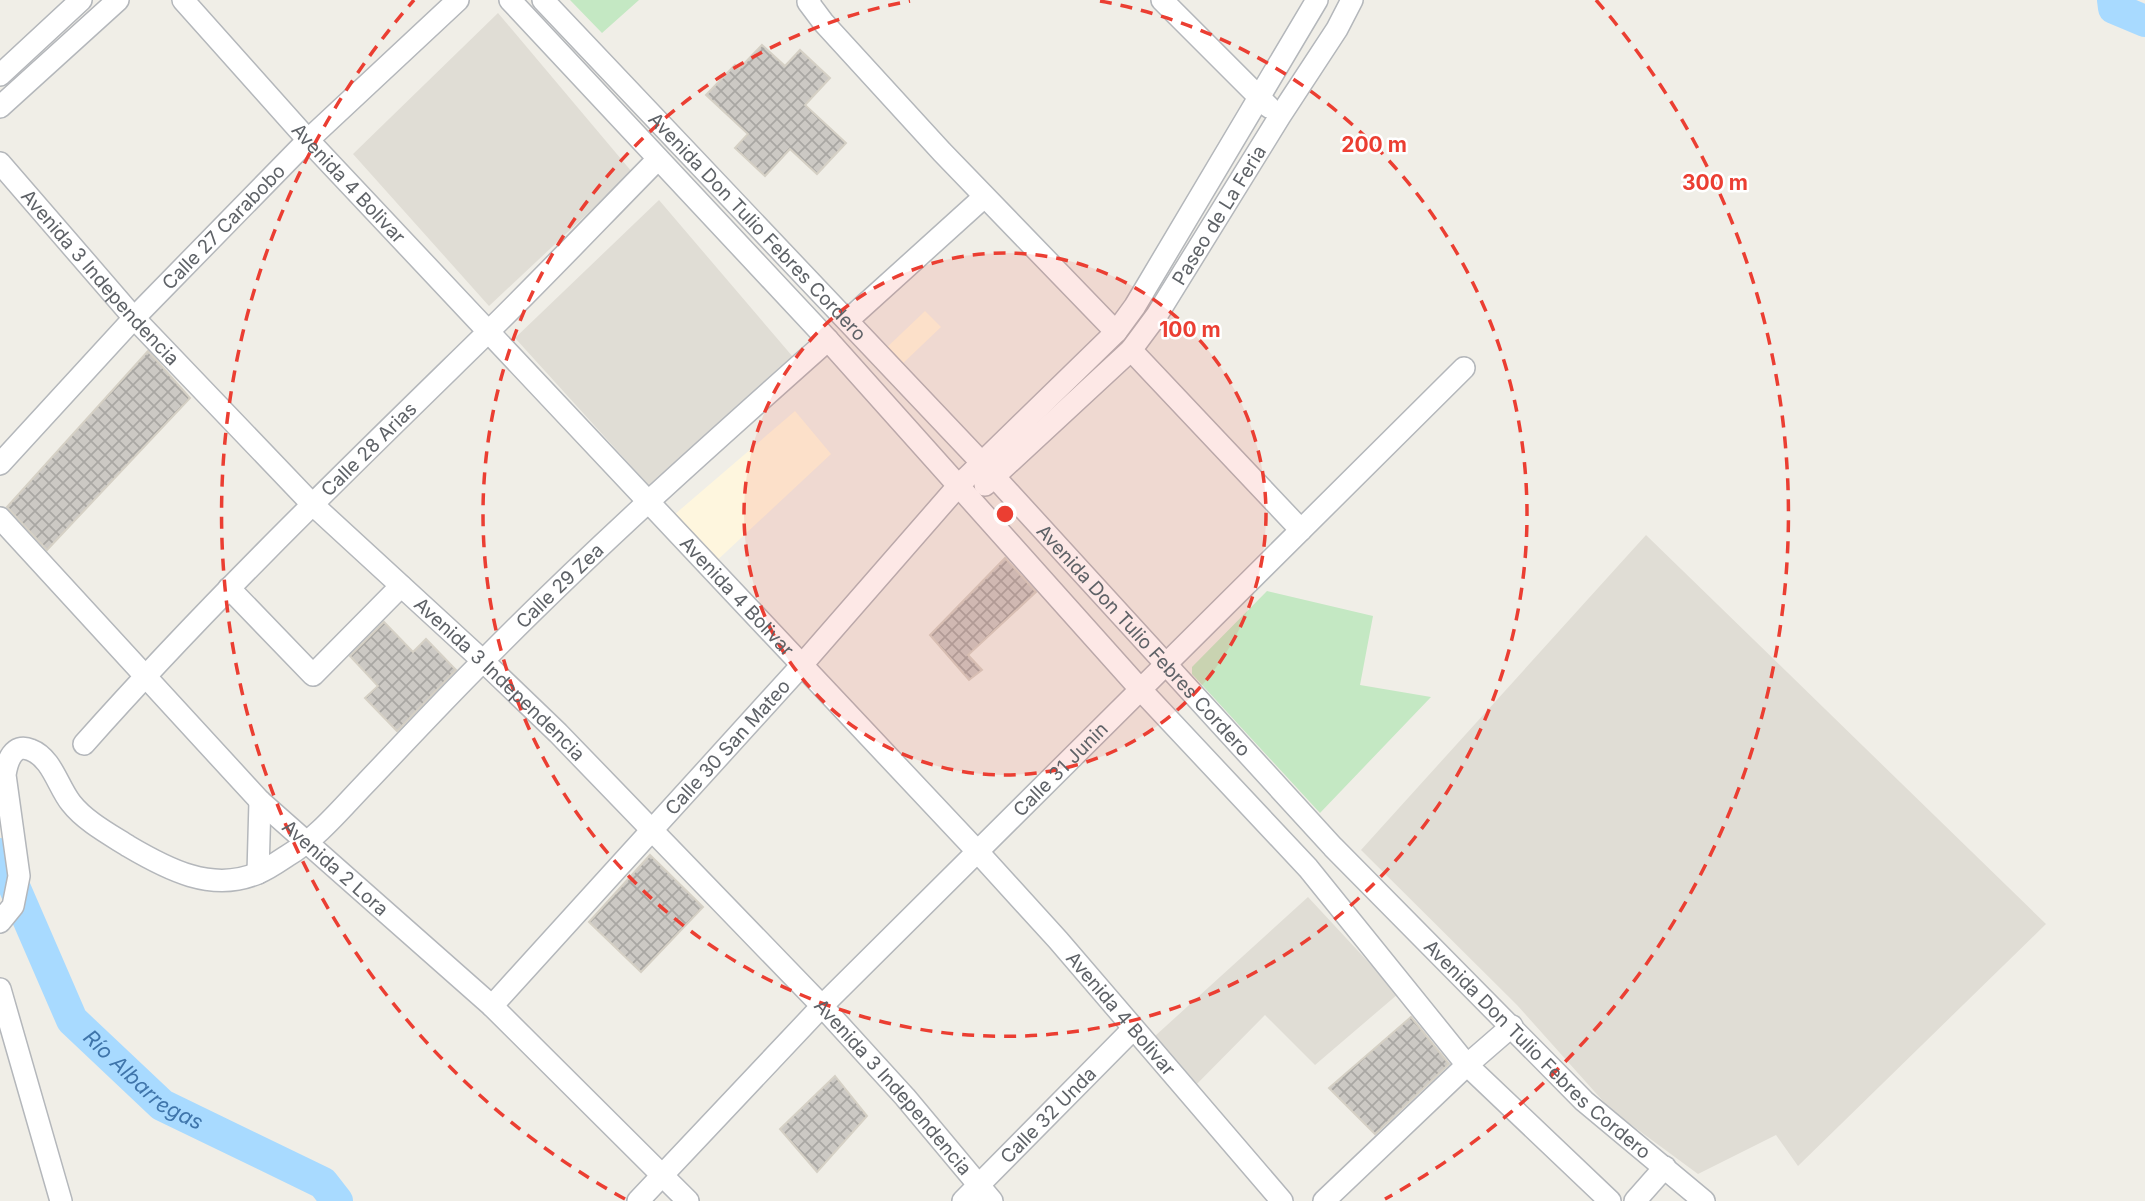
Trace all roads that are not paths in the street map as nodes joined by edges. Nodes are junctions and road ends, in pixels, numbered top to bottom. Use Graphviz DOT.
graph roads {
  1 [pos="81,0"];
  2 [pos="118,0"];
  3 [pos="183,0"];
  4 [pos="458,0"];
  5 [pos="510,0"];
  6 [pos="543,0"];
  7 [pos="810,0"];
  8 [pos="1162,0"];
  9 [pos="1317,0"];
  10 [pos="1352,0"];
  11 [pos="0,75"];
  12 [pos="1260,100"];
  13 [pos="0,107"];
  14 [pos="1280,116"];
  15 [pos="307,140"];
  16 [pos="657,159"];
  17 [pos="0,163"];
  18 [pos="984,197"];
  19 [pos="134,318"];
  20 [pos="848,320"];
  21 [pos="489,331"];
  22 [pos="1115,332"];
  23 [pos="828,340"];
  24 [pos="1131,350"];
  25 [pos="1464,368"];
  26 [pos="0,464"];
  27 [pos="987,469"];
  28 [pos="965,492"];
  29 [pos="647,501"];
  30 [pos="311,503"];
  31 [pos="0,518"];
  32 [pos="1301,530"];
  33 [pos="401,586"];
  34 [pos="229,588"];
  35 [pos="483,661"];
  36 [pos="1167,663"];
  37 [pos="801,666"];
  38 [pos="145,676"];
  39 [pos="1141,690"];
  40 [pos="84,744"];
  41 [pos="260,801"];
  42 [pos="652,829"];
  43 [pos="307,844"];
  44 [pos="977,851"];
  45 [pos="258,873"];
  46 [pos="0,922"];
  47 [pos="0,989"];
  48 [pos="492,1006"];
  49 [pos="822,1006"];
  50 [pos="1512,1026"];
  51 [pos="1133,1029"];
  52 [pos="1466,1065"];
  53 [pos="1665,1167"];
  54 [pos="662,1175"];
  55 [pos="985,1193"];
  56 [pos="61,1201"];
  57 [pos="638,1201"];
  58 [pos="688,1201"];
  59 [pos="963,1201"];
  60 [pos="1282,1201"];
  61 [pos="1324,1201"];
  62 [pos="1611,1201"];
  63 [pos="1635,1201"];
  64 [pos="1704,1201"];
  1 -- 11 [label="street"];
  2 -- 13 [label="street"];
  3 -- 15 [label="street, Avenida 4 Bolivar"];
  4 -- 15 [label="street, Calle 27 Carabobo"];
  5 -- 16 [label="street, Avenida Don Tulio Febres Cordero"];
  6 -- 20 [label="street, Avenida Don Tulio Febres Cordero"];
  7 -- 18 [label="street"];
  8 -- 12 [label="street"];
  9 -- 12 [label="street, Paseo de La Feria"];
  10 -- 14 [label="street, Paseo de La Feria"];
  12 -- 14 [label="street"];
  12 -- 22 [label="street, Paseo de La Feria"];
  14 -- 24 [label="street, Paseo de La Feria"];
  15 -- 19 [label="street, Calle 27 Carabobo"];
  15 -- 21 [label="street, Avenida 4 Bolivar"];
  16 -- 21 [label="street, Calle 28 Arias"];
  16 -- 23 [label="street, Avenida Don Tulio Febres Cordero"];
  17 -- 19 [label="street, Avenida 3 Independencia"];
  18 -- 20 [label="street"];
  18 -- 22 [label="street"];
  19 -- 26 [label="street, Calle 27 Carabobo"];
  19 -- 30 [label="street, Avenida 3 Independencia"];
  20 -- 27 [label="street, Avenida Don Tulio Febres Cordero"];
  21 -- 29 [label="street, Avenida 4 Bolivar"];
  21 -- 30 [label="street, Calle 28 Arias"];
  22 -- 27 [label="street"];
  23 -- 28 [label="street, Avenida Don Tulio Febres Cordero"];
  23 -- 29 [label="street, Calle 29 Zea"];
  24 -- 27 [label="street, Paseo de La Feria"];
  24 -- 32 [label="street"];
  25 -- 32 [label="street, Calle 31 Junin"];
  27 -- 28 [label="street, Calle 30 San Mateo"];
  27 -- 36 [label="street, Avenida Don Tulio Febres Cordero"];
  28 -- 37 [label="street, Calle 30 San Mateo"];
  28 -- 39 [label="street, Avenida Don Tulio Febres Cordero"];
  29 -- 35 [label="street, Calle 29 Zea"];
  29 -- 37 [label="street, Avenida 4 Bolivar"];
  30 -- 33 [label="street, Avenida 3 Independencia"];
  30 -- 34 [label="street, Calle 28 Arias"];
  31 -- 38 [label="street, Avenida 2 Lora"];
  32 -- 36 [label="street, Calle 31 Junin"];
  33 -- 34 [label="street"];
  33 -- 35 [label="street, Avenida 3 Independencia"];
  34 -- 38 [label="street, Calle 28 Arias"];
  35 -- 42 [label="street, Avenida 3 Independencia"];
  35 -- 43 [label="street, Calle 29 Zea"];
  36 -- 39 [label="street, Calle 31 Junin"];
  36 -- 50 [label="street, Avenida Don Tulio Febres Cordero"];
  37 -- 42 [label="street, Calle 30 San Mateo"];
  37 -- 44 [label="street, Avenida 4 Bolivar"];
  38 -- 40 [label="street, Calle 28 Arias"];
  38 -- 41 [label="street, Avenida 2 Lora"];
  39 -- 44 [label="street, Calle 31 Junin"];
  39 -- 52 [label="street, Avenida Don Tulio Febres Cordero"];
  41 -- 43 [label="street, Avenida 2 Lora"];
  41 -- 45 [label="street"];
  42 -- 48 [label="street, Calle 30 San Mateo"];
  42 -- 49 [label="street, Avenida 3 Independencia"];
  43 -- 45 [label="street, Calle 29 Zea"];
  43 -- 48 [label="street, Avenida 2 Lora"];
  44 -- 49 [label="street, Calle 31 Junin"];
  44 -- 51 [label="street, Avenida 4 Bolivar"];
  45 -- 46 [label="street, Calle 29 Zea"];
  47 -- 56 [label="street"];
  48 -- 54 [label="street, Avenida 2 Lora"];
  49 -- 54 [label="street, Calle 31 Junin"];
  49 -- 55 [label="street, Avenida 3 Independencia"];
  50 -- 52 [label="street"];
  50 -- 53 [label="street, Avenida Don Tulio Febres Cordero"];
  51 -- 55 [label="street, Calle 32 Unda"];
  51 -- 60 [label="street, Avenida 4 Bolivar"];
  52 -- 61 [label="street"];
  52 -- 62 [label="street, Avenida Don Tulio Febres Cordero"];
  53 -- 63 [label="street"];
  53 -- 64 [label="street, Avenida Don Tulio Febres Cordero"];
  54 -- 57 [label="street, Calle 31 Junin"];
  54 -- 58 [label="street, Avenida 2 Lora"];
  55 -- 59 [label="street, Calle 32 Unda"];
}
